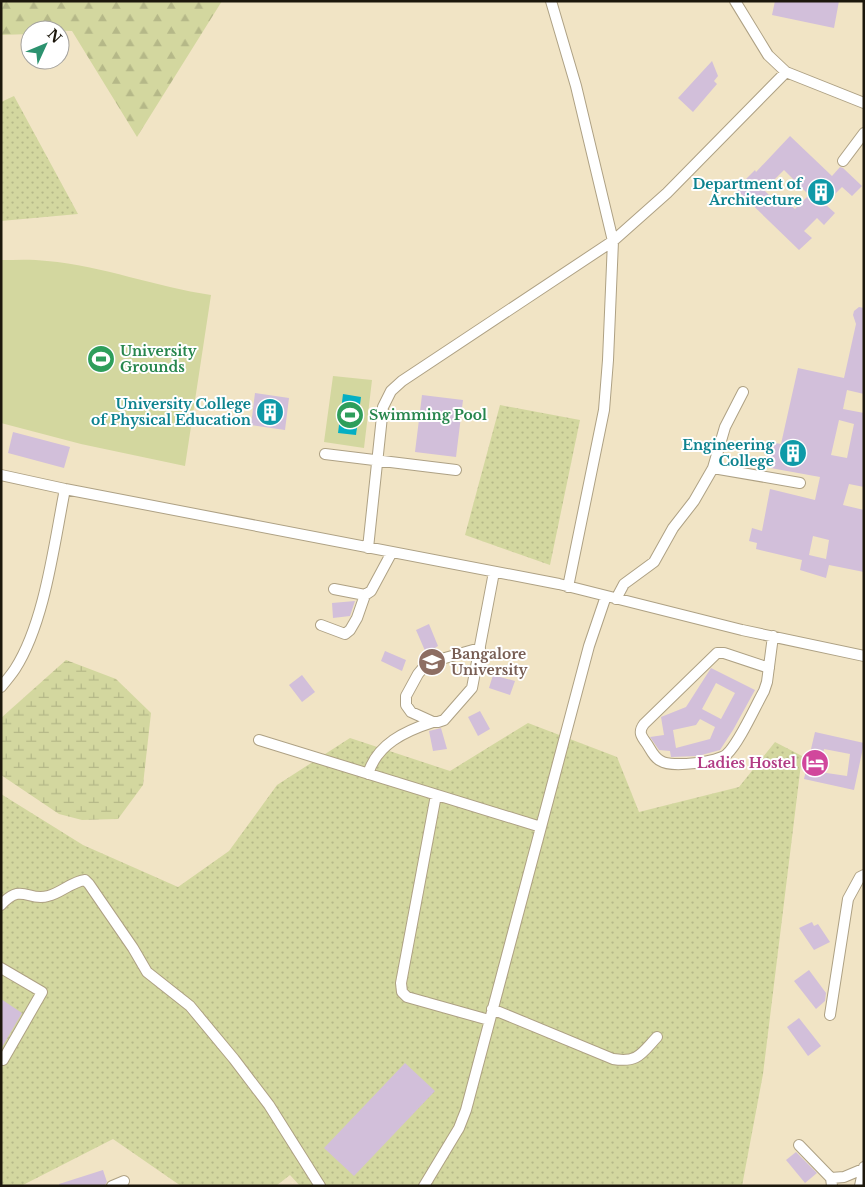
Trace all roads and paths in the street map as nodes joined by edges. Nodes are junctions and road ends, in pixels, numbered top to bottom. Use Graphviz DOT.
graph roads {
  1 [pos="552,1"];
  2 [pos="735,1"];
  3 [pos="786,72"];
  4 [pos="864,103"];
  5 [pos="864,133"];
  6 [pos="843,161"];
  7 [pos="613,241"];
  8 [pos="743,392"];
  9 [pos="325,454"];
  10 [pos="377,460"];
  11 [pos="713,468"];
  12 [pos="456,470"];
  13 [pos="1,475"];
  14 [pos="800,483"];
  15 [pos="65,489"];
  16 [pos="368,548"];
  17 [pos="392,552"];
  18 [pos="494,572"];
  19 [pos="568,587"];
  20 [pos="334,589"];
  21 [pos="365,595"];
  22 [pos="611,597"];
  23 [pos="321,625"];
  24 [pos="772,636"];
  25 [pos="480,648"];
  26 [pos="864,656"];
  27 [pos="768,668"];
  28 [pos="1,687"];
  29 [pos="432,722"];
  30 [pos="259,740"];
  31 [pos="368,774"];
  32 [pos="436,795"];
  33 [pos="541,827"];
  34 [pos="864,875"];
  35 [pos="1,905"];
  36 [pos="1,968"];
  37 [pos="492,1009"];
  38 [pos="830,1015"];
  39 [pos="489,1020"];
  40 [pos="657,1037"];
  41 [pos="3,1060"];
  42 [pos="800,1145"];
  43 [pos="864,1168"];
  44 [pos="124,1180"];
  45 [pos="832,1182"];
  46 [pos="862,1182"];
  47 [pos="112,1186"];
  48 [pos="320,1186"];
  49 [pos="424,1186"];
  1 -- 7 [label="street"];
  2 -- 3 [label="street"];
  3 -- 4 [label="street"];
  3 -- 7 [label="street"];
  5 -- 6 [label="street"];
  7 -- 10 [label="street"];
  7 -- 19 [label="street"];
  8 -- 11 [label="street"];
  9 -- 10 [label="street"];
  10 -- 12 [label="street"];
  10 -- 16 [label="street"];
  11 -- 14 [label="street"];
  11 -- 22 [label="street"];
  13 -- 15 [label="street"];
  15 -- 16 [label="street"];
  15 -- 28 [label="street"];
  16 -- 17 [label="street"];
  17 -- 18 [label="street"];
  17 -- 21 [label="street"];
  18 -- 19 [label="street"];
  18 -- 25 [label="street"];
  19 -- 22 [label="street"];
  20 -- 21 [label="street"];
  21 -- 23 [label="street"];
  22 -- 24 [label="street"];
  22 -- 33 [label="street"];
  24 -- 26 [label="street"];
  24 -- 27 [label="street"];
  25 -- 29 [label="street"];
  25 -- 29 [label="street"];
  27 -- 27 [label="street"];
  29 -- 31 [label="street"];
  30 -- 31 [label="street"];
  31 -- 32 [label="street"];
  32 -- 33 [label="street"];
  32 -- 39 [label="street"];
  33 -- 37 [label="street"];
  34 -- 38 [label="street"];
  35 -- 48 [label="street"];
  36 -- 41 [label="street"];
  37 -- 39 [label="street"];
  37 -- 40 [label="street"];
  39 -- 49 [label="street"];
  42 -- 45 [label="street"];
  43 -- 45 [label="street"];
  43 -- 46 [label="street"];
  44 -- 47 [label="street"];
}
